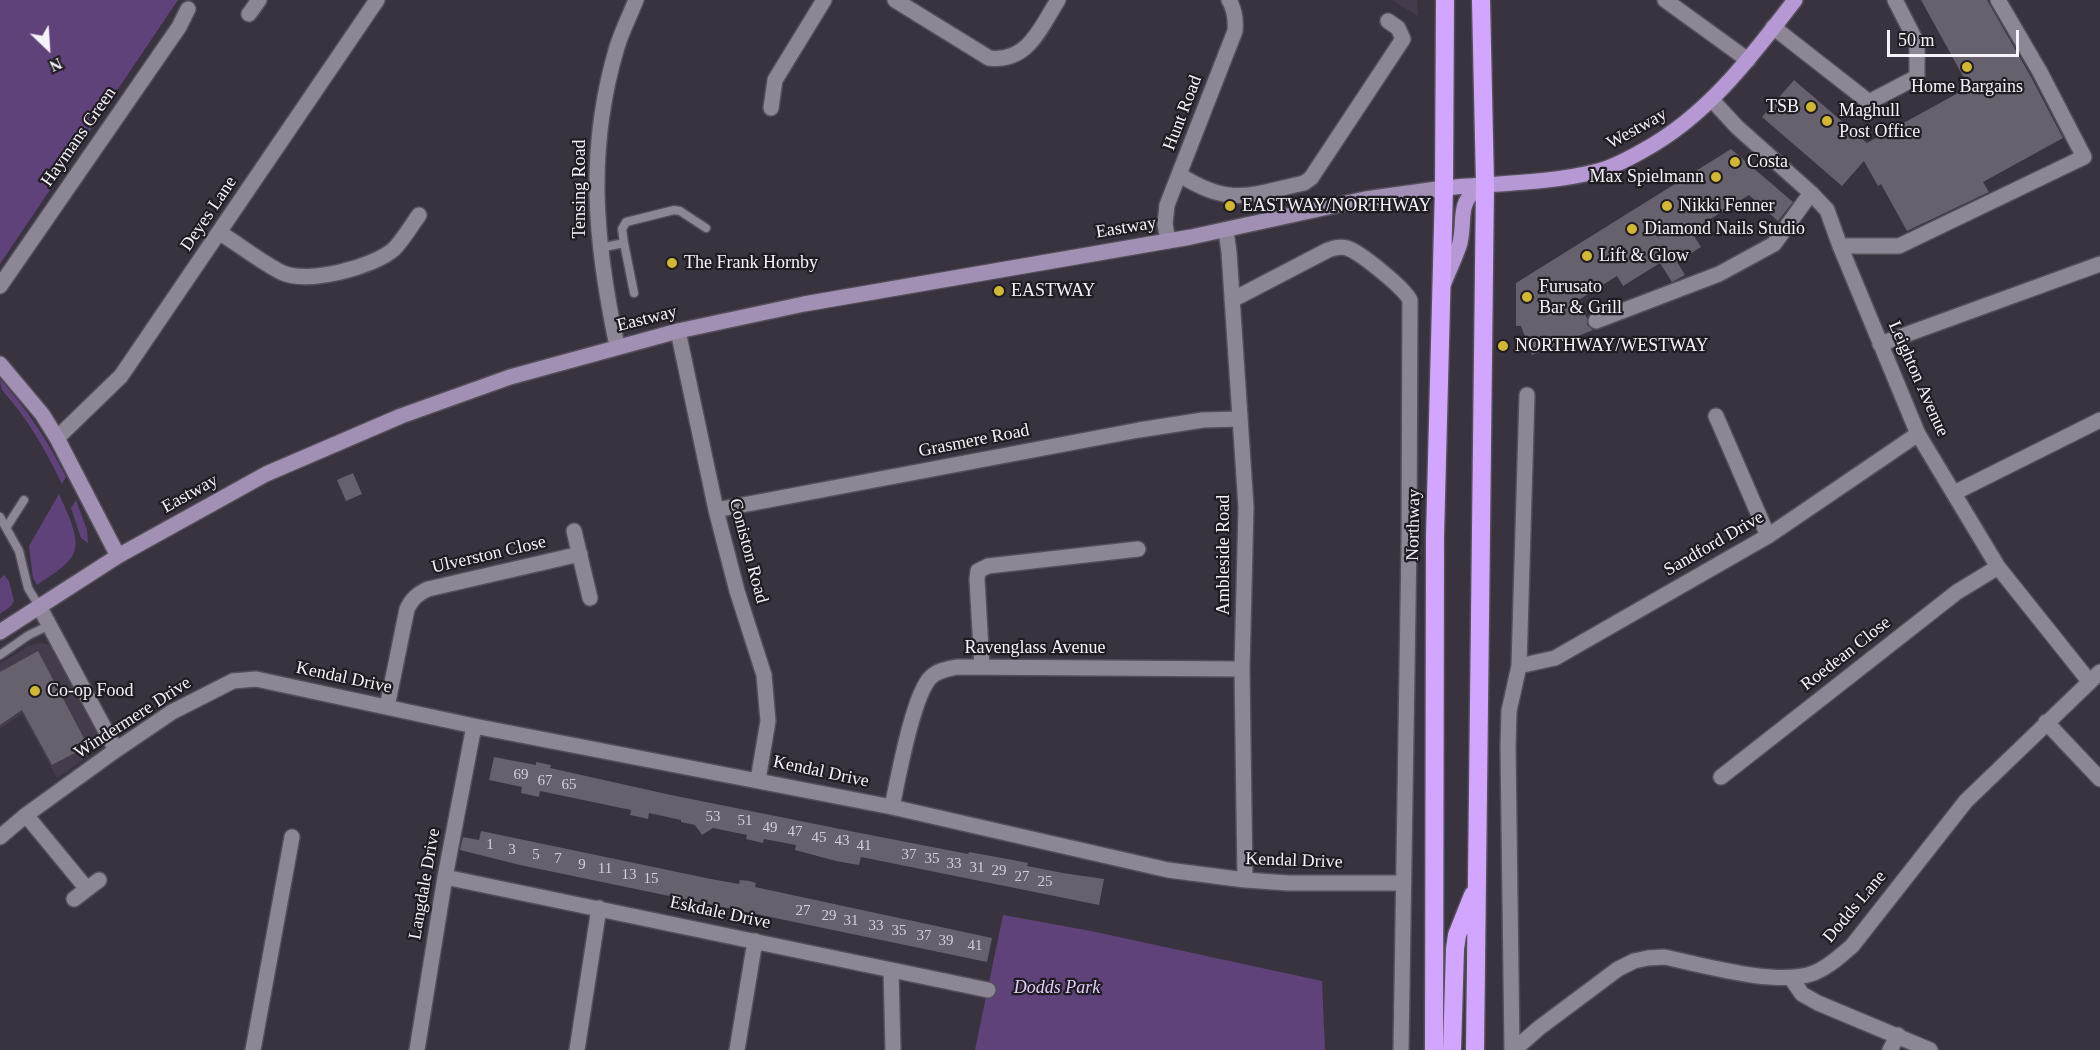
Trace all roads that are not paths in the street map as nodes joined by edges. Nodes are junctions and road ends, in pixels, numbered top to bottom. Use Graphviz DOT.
graph roads {
  1 [pos="259,0"];
  2 [pos="377,0"];
  3 [pos="636,0"];
  4 [pos="824,0"];
  5 [pos="896,0"];
  6 [pos="1058,0"];
  7 [pos="1229,0"];
  8 [pos="1445,0"];
  9 [pos="1481,0"];
  10 [pos="1665,0"];
  11 [pos="1794,0"];
  12 [pos="1895,0"];
  13 [pos="1998,0"];
  14 [pos="188,9"];
  15 [pos="249,14"];
  16 [pos="1388,21"];
  17 [pos="1773,27"];
  18 [pos="1748,60"];
  19 [pos="1713,100"];
  20 [pos="771,108"];
  21 [pos="1180,175"];
  22 [pos="1485,184"];
  23 [pos="1444,188"];
  24 [pos="1812,194"];
  25 [pos="419,215"];
  26 [pos="706,228"];
  27 [pos="1226,231"];
  28 [pos="220,233"];
  29 [pos="1168,241"];
  30 [pos="624,243"];
  31 [pos="1840,246"];
  32 [pos="600,248"];
  33 [pos="2100,264"];
  34 [pos="0,286"];
  35 [pos="1441,292"];
  36 [pos="634,293"];
  37 [pos="1232,300"];
  38 [pos="1596,321"];
  39 [pos="678,331"];
  40 [pos="1880,344"];
  41 [pos="617,346"];
  42 [pos="0,364"];
  43 [pos="1527,395"];
  44 [pos="1716,416"];
  45 [pos="1239,418"];
  46 [pos="2100,420"];
  47 [pos="1918,434"];
  48 [pos="57,438"];
  49 [pos="1954,494"];
  50 [pos="24,500"];
  51 [pos="717,510"];
  52 [pos="0,517"];
  53 [pos="6,528"];
  54 [pos="574,531"];
  55 [pos="1768,536"];
  56 [pos="1138,549"];
  57 [pos="580,554"];
  58 [pos="118,556"];
  59 [pos="1998,567"];
  60 [pos="591,598"];
  61 [pos="39,606"];
  62 [pos="50,625"];
  63 [pos="0,632"];
  64 [pos="0,656"];
  65 [pos="1520,666"];
  66 [pos="982,667"];
  67 [pos="1242,669"];
  68 [pos="2095,676"];
  69 [pos="233,681"];
  70 [pos="387,707"];
  71 [pos="2046,722"];
  72 [pos="474,726"];
  73 [pos="116,750"];
  74 [pos="1721,777"];
  75 [pos="2100,779"];
  76 [pos="758,780"];
  77 [pos="891,807"];
  78 [pos="26,815"];
  79 [pos="0,837"];
  80 [pos="292,837"];
  81 [pos="445,877"];
  82 [pos="1245,880"];
  83 [pos="1403,883"];
  84 [pos="1477,885"];
  85 [pos="74,899"];
  86 [pos="599,908"];
  87 [pos="755,940"];
  88 [pos="891,970"];
  89 [pos="1791,978"];
  90 [pos="988,990"];
  91 [pos="1898,1035"];
  92 [pos="253,1050"];
  93 [pos="417,1050"];
  94 [pos="577,1050"];
  95 [pos="737,1050"];
  96 [pos="893,1050"];
  97 [pos="1401,1050"];
  98 [pos="1434,1050"];
  99 [pos="1452,1050"];
  100 [pos="1475,1050"];
  101 [pos="1513,1050"];
  102 [pos="1890,1050"];
  103 [pos="1930,1050"];
  1 -- 15 [label="street"];
  2 -- 28 [label="street, Deyes Lane"];
  3 -- 32 [label="street, Tensing Road"];
  4 -- 20 [label="street"];
  5 -- 6 [label="street"];
  7 -- 21 [label="street, Hunt Road"];
  8 -- 23 [label="highway, Northway"];
  9 -- 22 [label="highway"];
  10 -- 18 [label="street"];
  11 -- 17 [label="main road, Westway"];
  12 -- 17 [label="street"];
  13 -- 31 [label="street"];
  14 -- 34 [label="street, Haymans Green"];
  16 -- 21 [label="street"];
  17 -- 18 [label="main road, Westway"];
  18 -- 19 [label="main road, Westway"];
  19 -- 22 [label="main road, Westway"];
  19 -- 24 [label="street, Leighton Avenue"];
  21 -- 29 [label="street, Hunt Road"];
  22 -- 23 [label="main road, Westway"];
  22 -- 35 [label="main road"];
  22 -- 84 [label="highway"];
  23 -- 27 [label="street, Eastway"];
  23 -- 35 [label="highway, Northway"];
  24 -- 31 [label="street, Leighton Avenue"];
  24 -- 38 [label="street"];
  25 -- 28 [label="street"];
  26 -- 30 [label="lane"];
  27 -- 29 [label="street, Eastway"];
  27 -- 37 [label="street, Ambleside Road"];
  28 -- 48 [label="street, Deyes Lane"];
  29 -- 39 [label="street, Eastway"];
  30 -- 32 [label="lane"];
  30 -- 36 [label="lane"];
  31 -- 40 [label="street, Leighton Avenue"];
  32 -- 41 [label="street, Tensing Road"];
  33 -- 40 [label="street"];
  35 -- 98 [label="highway, Northway"];
  37 -- 45 [label="street, Ambleside Road"];
  37 -- 83 [label="street, Northway"];
  39 -- 41 [label="street, Eastway"];
  39 -- 51 [label="street, Coniston Road"];
  40 -- 47 [label="street, Leighton Avenue"];
  41 -- 58 [label="street, Eastway"];
  42 -- 48 [label="street"];
  43 -- 65 [label="street"];
  44 -- 55 [label="street"];
  45 -- 51 [label="street, Grasmere Road"];
  45 -- 67 [label="street, Ambleside Road"];
  46 -- 49 [label="street"];
  47 -- 49 [label="street, Leighton Avenue"];
  47 -- 55 [label="street, Sandford Drive"];
  48 -- 58 [label="street"];
  49 -- 59 [label="street, Leighton Avenue"];
  50 -- 53 [label="lane"];
  51 -- 76 [label="street, Coniston Road"];
  52 -- 53 [label="lane"];
  53 -- 61 [label="lane"];
  54 -- 57 [label="street"];
  55 -- 65 [label="street, Sandford Drive"];
  56 -- 66 [label="street"];
  57 -- 60 [label="street"];
  57 -- 70 [label="street, Ulverston Close"];
  58 -- 61 [label="street"];
  59 -- 68 [label="street, Leighton Avenue"];
  59 -- 74 [label="street, Roedean Close"];
  61 -- 62 [label="street"];
  61 -- 63 [label="street"];
  62 -- 64 [label="lane"];
  62 -- 73 [label="street"];
  65 -- 101 [label="street"];
  66 -- 67 [label="street, Ravenglass Avenue"];
  66 -- 77 [label="street, Ravenglass Avenue"];
  67 -- 82 [label="street, Ambleside Road"];
  68 -- 71 [label="street, Dodds Lane"];
  69 -- 70 [label="street, Kendal Drive"];
  69 -- 73 [label="street, Windermere Drive"];
  70 -- 72 [label="street, Kendal Drive"];
  71 -- 75 [label="street"];
  71 -- 89 [label="street, Dodds Lane"];
  72 -- 76 [label="street, Kendal Drive"];
  72 -- 81 [label="street, Langdale Drive"];
  73 -- 78 [label="street, Windermere Drive"];
  76 -- 77 [label="street, Kendal Drive"];
  77 -- 82 [label="street, Kendal Drive"];
  78 -- 79 [label="street, Windermere Drive"];
  78 -- 85 [label="street"];
  80 -- 92 [label="street"];
  81 -- 86 [label="street, Eskdale Drive"];
  81 -- 93 [label="street, Langdale Drive"];
  82 -- 83 [label="street, Kendal Drive"];
  83 -- 97 [label="street, Northway"];
  84 -- 99 [label="highway"];
  84 -- 100 [label="highway"];
  86 -- 87 [label="street, Eskdale Drive"];
  86 -- 94 [label="street"];
  87 -- 88 [label="street, Eskdale Drive"];
  87 -- 95 [label="street"];
  88 -- 90 [label="street, Eskdale Drive"];
  88 -- 96 [label="street"];
  89 -- 91 [label="street"];
  89 -- 101 [label="street, Dodds Lane"];
  91 -- 102 [label="street"];
  91 -- 103 [label="street"];
}
